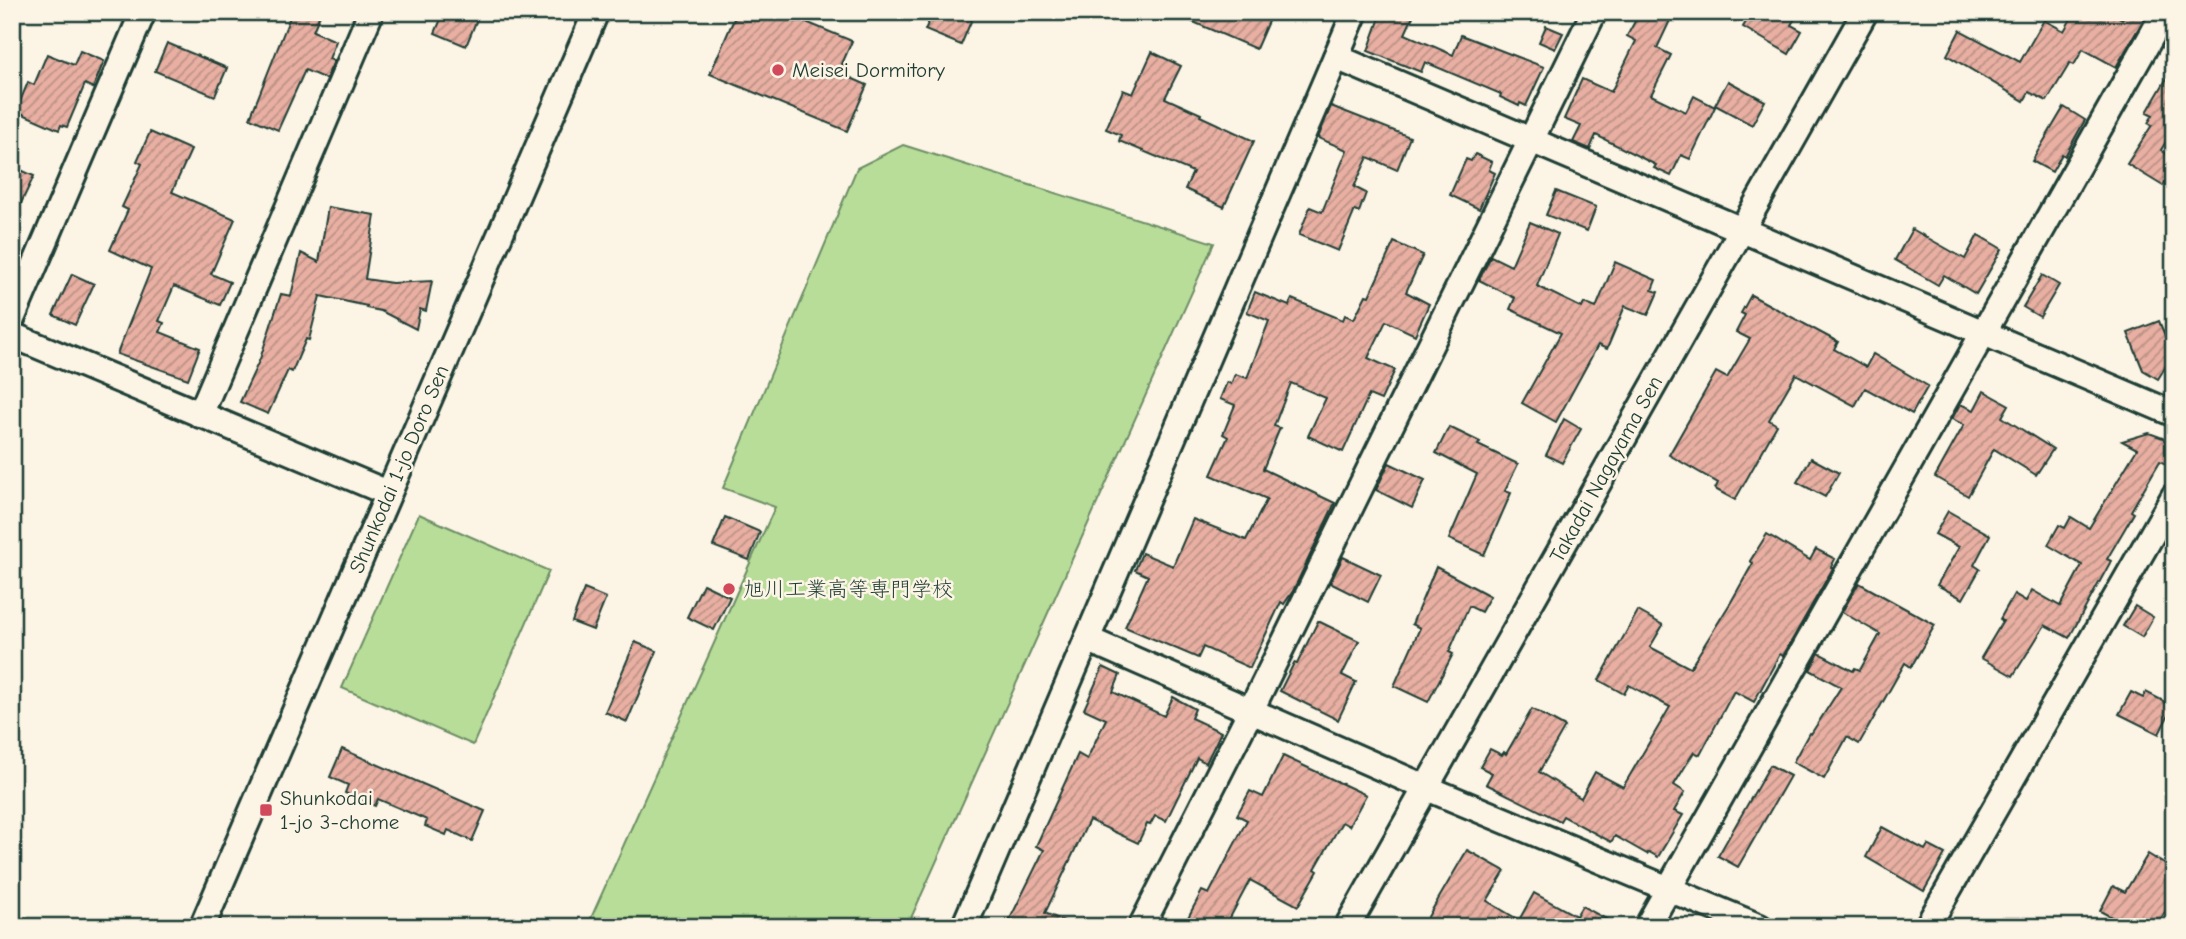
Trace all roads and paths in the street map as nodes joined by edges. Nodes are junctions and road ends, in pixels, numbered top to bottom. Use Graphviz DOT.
graph roads {
  1 [pos="143,12"];
  2 [pos="371,12"];
  3 [pos="596,12"];
  4 [pos="1355,12"];
  5 [pos="1594,12"];
  6 [pos="1865,12"];
  7 [pos="2164,27"];
  8 [pos="1336,57"];
  9 [pos="1530,141"];
  10 [pos="1740,231"];
  11 [pos="12,320"];
  12 [pos="1983,333"];
  13 [pos="12,335"];
  14 [pos="2174,414"];
  15 [pos="200,415"];
  16 [pos="388,493"];
  17 [pos="2174,496"];
  18 [pos="1087,639"];
  19 [pos="1251,710"];
  20 [pos="1427,788"];
  21 [pos="1669,887"];
  22 [pos="202,927"];
  23 [pos="964,927"];
  24 [pos="1141,927"];
  25 [pos="1348,927"];
  26 [pos="1647,927"];
  27 [pos="1760,927"];
  28 [pos="1927,927"];
  1 -- 11 [label="street"];
  2 -- 15 [label="street"];
  3 -- 16 [label="street, Shunkodai 1-jo Doro Sen"];
  4 -- 8 [label="street"];
  5 -- 9 [label="street"];
  6 -- 10 [label="street, Takadai Nagayama Sen"];
  7 -- 12 [label="street"];
  8 -- 9 [label="street"];
  8 -- 18 [label="street"];
  9 -- 10 [label="street"];
  9 -- 19 [label="street"];
  10 -- 12 [label="street"];
  10 -- 20 [label="street, Takadai Nagayama Sen"];
  12 -- 14 [label="street"];
  12 -- 21 [label="street"];
  13 -- 15 [label="street"];
  15 -- 16 [label="street"];
  16 -- 22 [label="street, Shunkodai 1-jo Doro Sen"];
  17 -- 28 [label="street"];
  18 -- 19 [label="street"];
  18 -- 23 [label="street"];
  19 -- 20 [label="street"];
  19 -- 24 [label="street"];
  20 -- 21 [label="street"];
  20 -- 25 [label="street, Takadai Nagayama Sen"];
  21 -- 26 [label="street"];
  21 -- 27 [label="street"];
}
